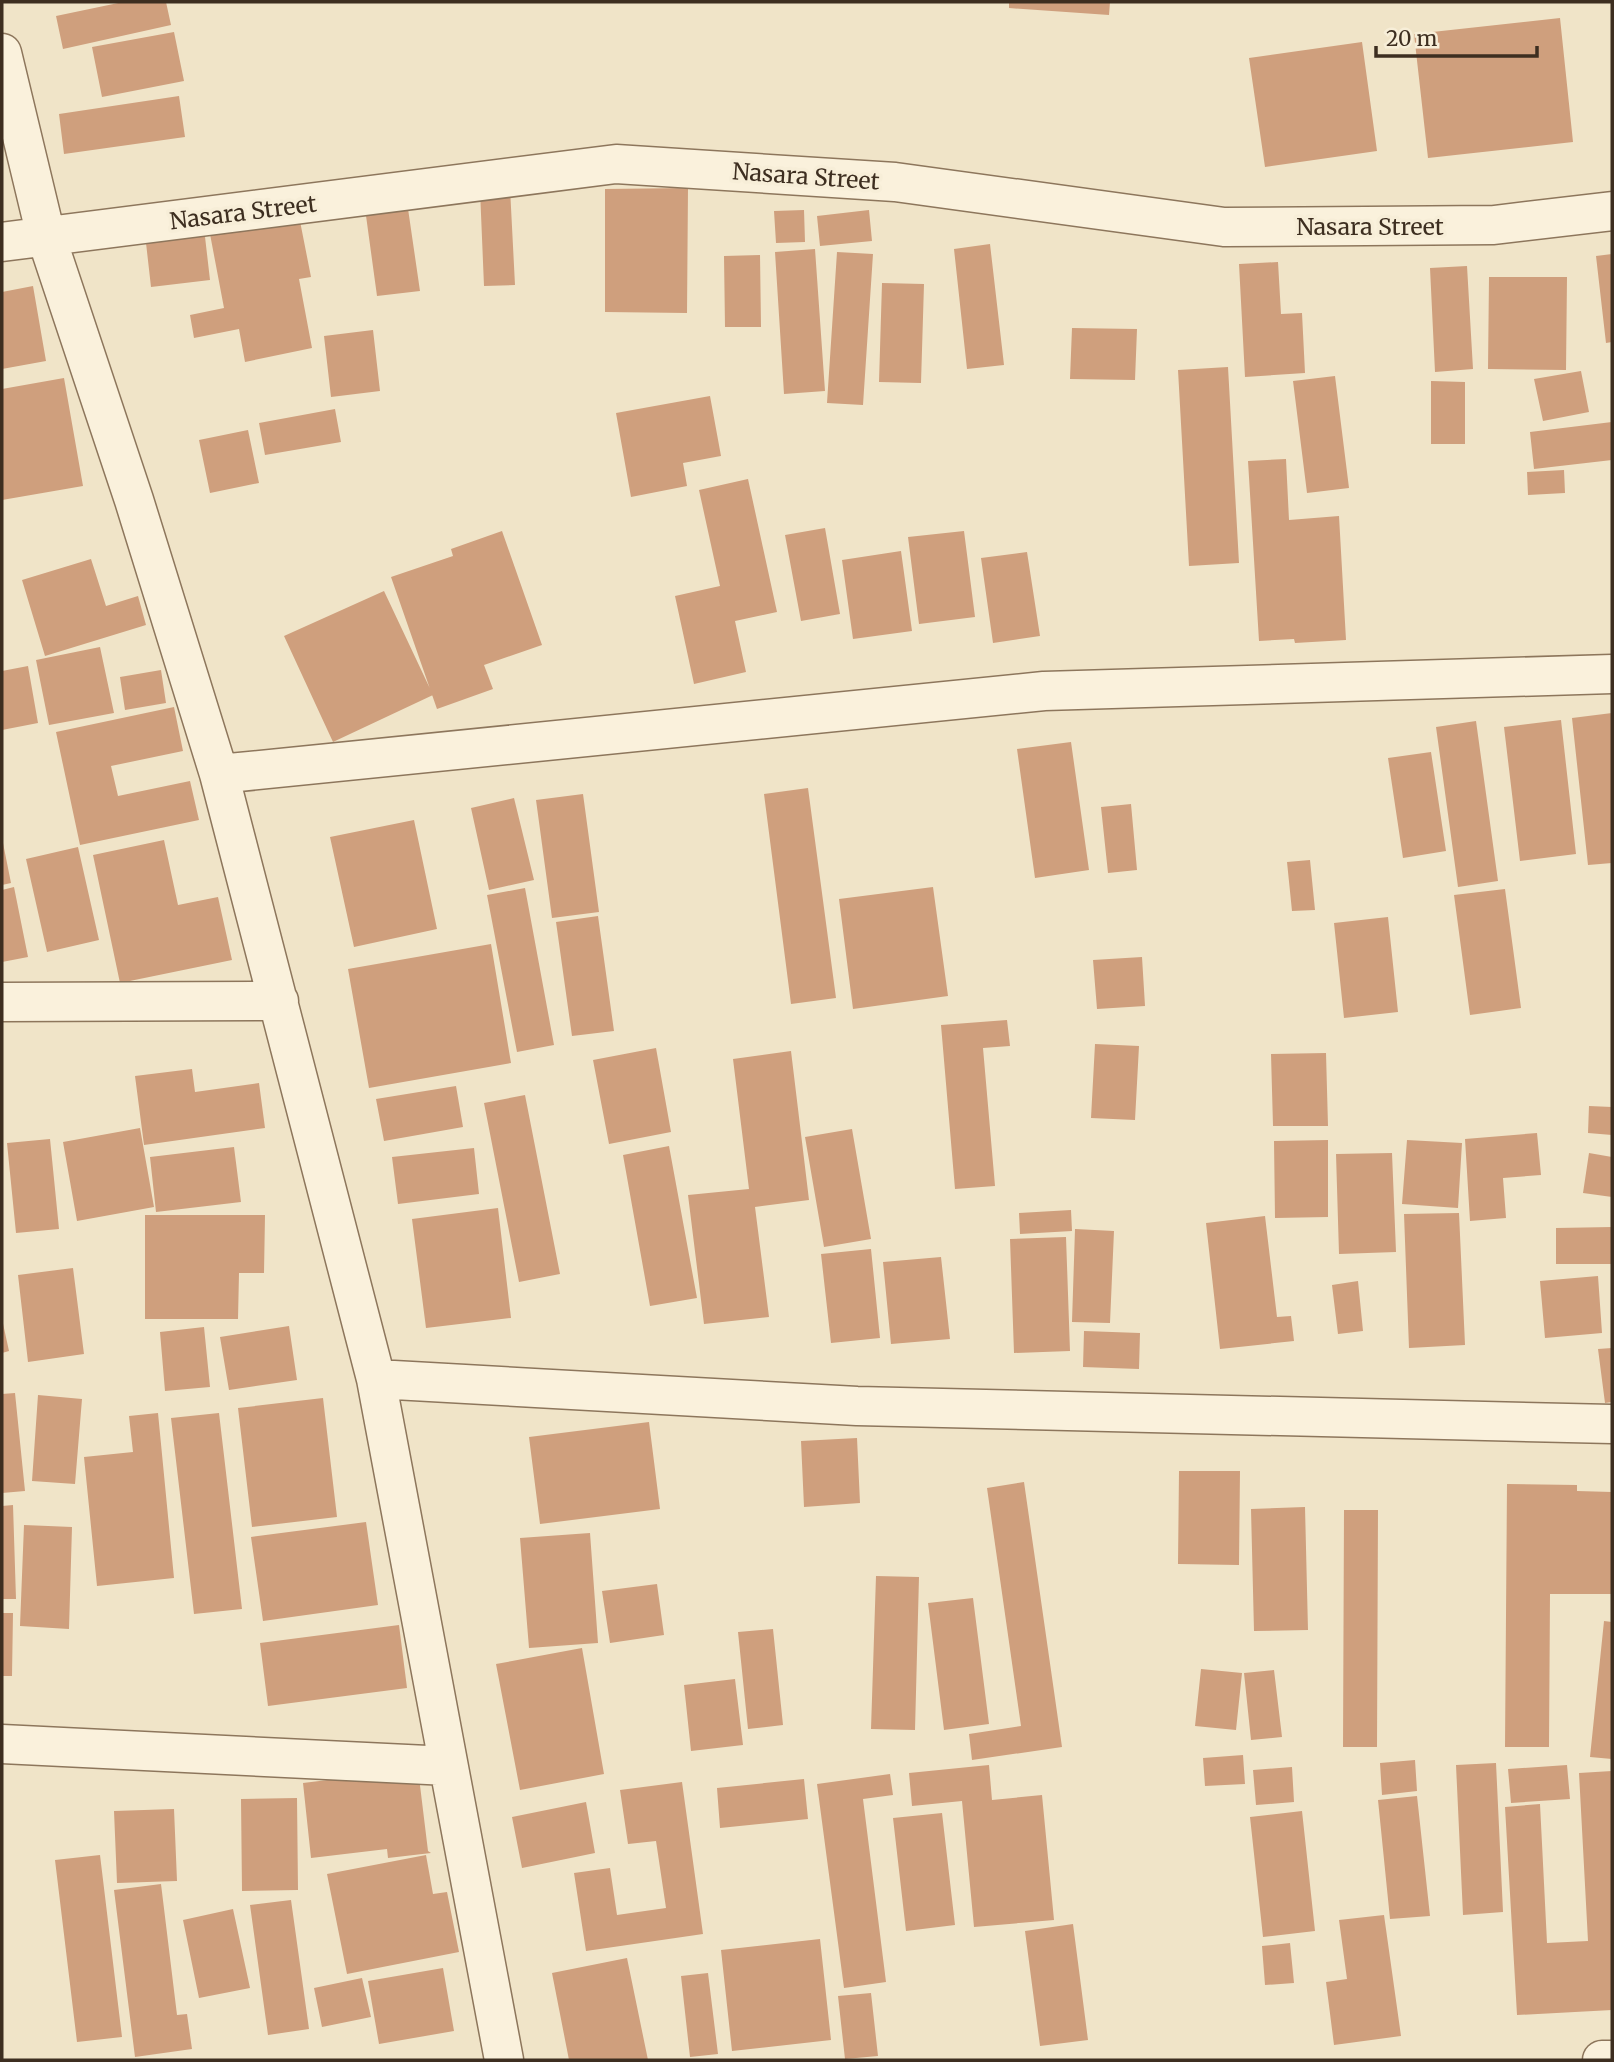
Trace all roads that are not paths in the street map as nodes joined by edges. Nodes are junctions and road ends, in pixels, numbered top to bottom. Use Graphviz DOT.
graph roads {
  1 [pos="2,53"];
  2 [pos="1612,211"];
  3 [pos="46,236"];
  4 [pos="2,242"];
  5 [pos="1612,674"];
  6 [pos="219,774"];
  7 [pos="279,1001"];
  8 [pos="2,1002"];
  9 [pos="376,1379"];
  10 [pos="1612,1423"];
  11 [pos="2,1744"];
  12 [pos="448,1766"];
  13 [pos="504,2060"];
  14 [pos="1602,2060"];
  15 [pos="1612,2060"];
  1 -- 3 [label="street"];
  2 -- 3 [label="street, Nasara Street"];
  3 -- 4 [label="street, Nasara Street"];
  3 -- 6 [label="street"];
  5 -- 6 [label="street"];
  6 -- 7 [label="street"];
  7 -- 8 [label="street"];
  7 -- 9 [label="street"];
  9 -- 10 [label="street"];
  9 -- 12 [label="street"];
  11 -- 12 [label="street"];
  12 -- 13 [label="street"];
  14 -- 15 [label="street"];
}
